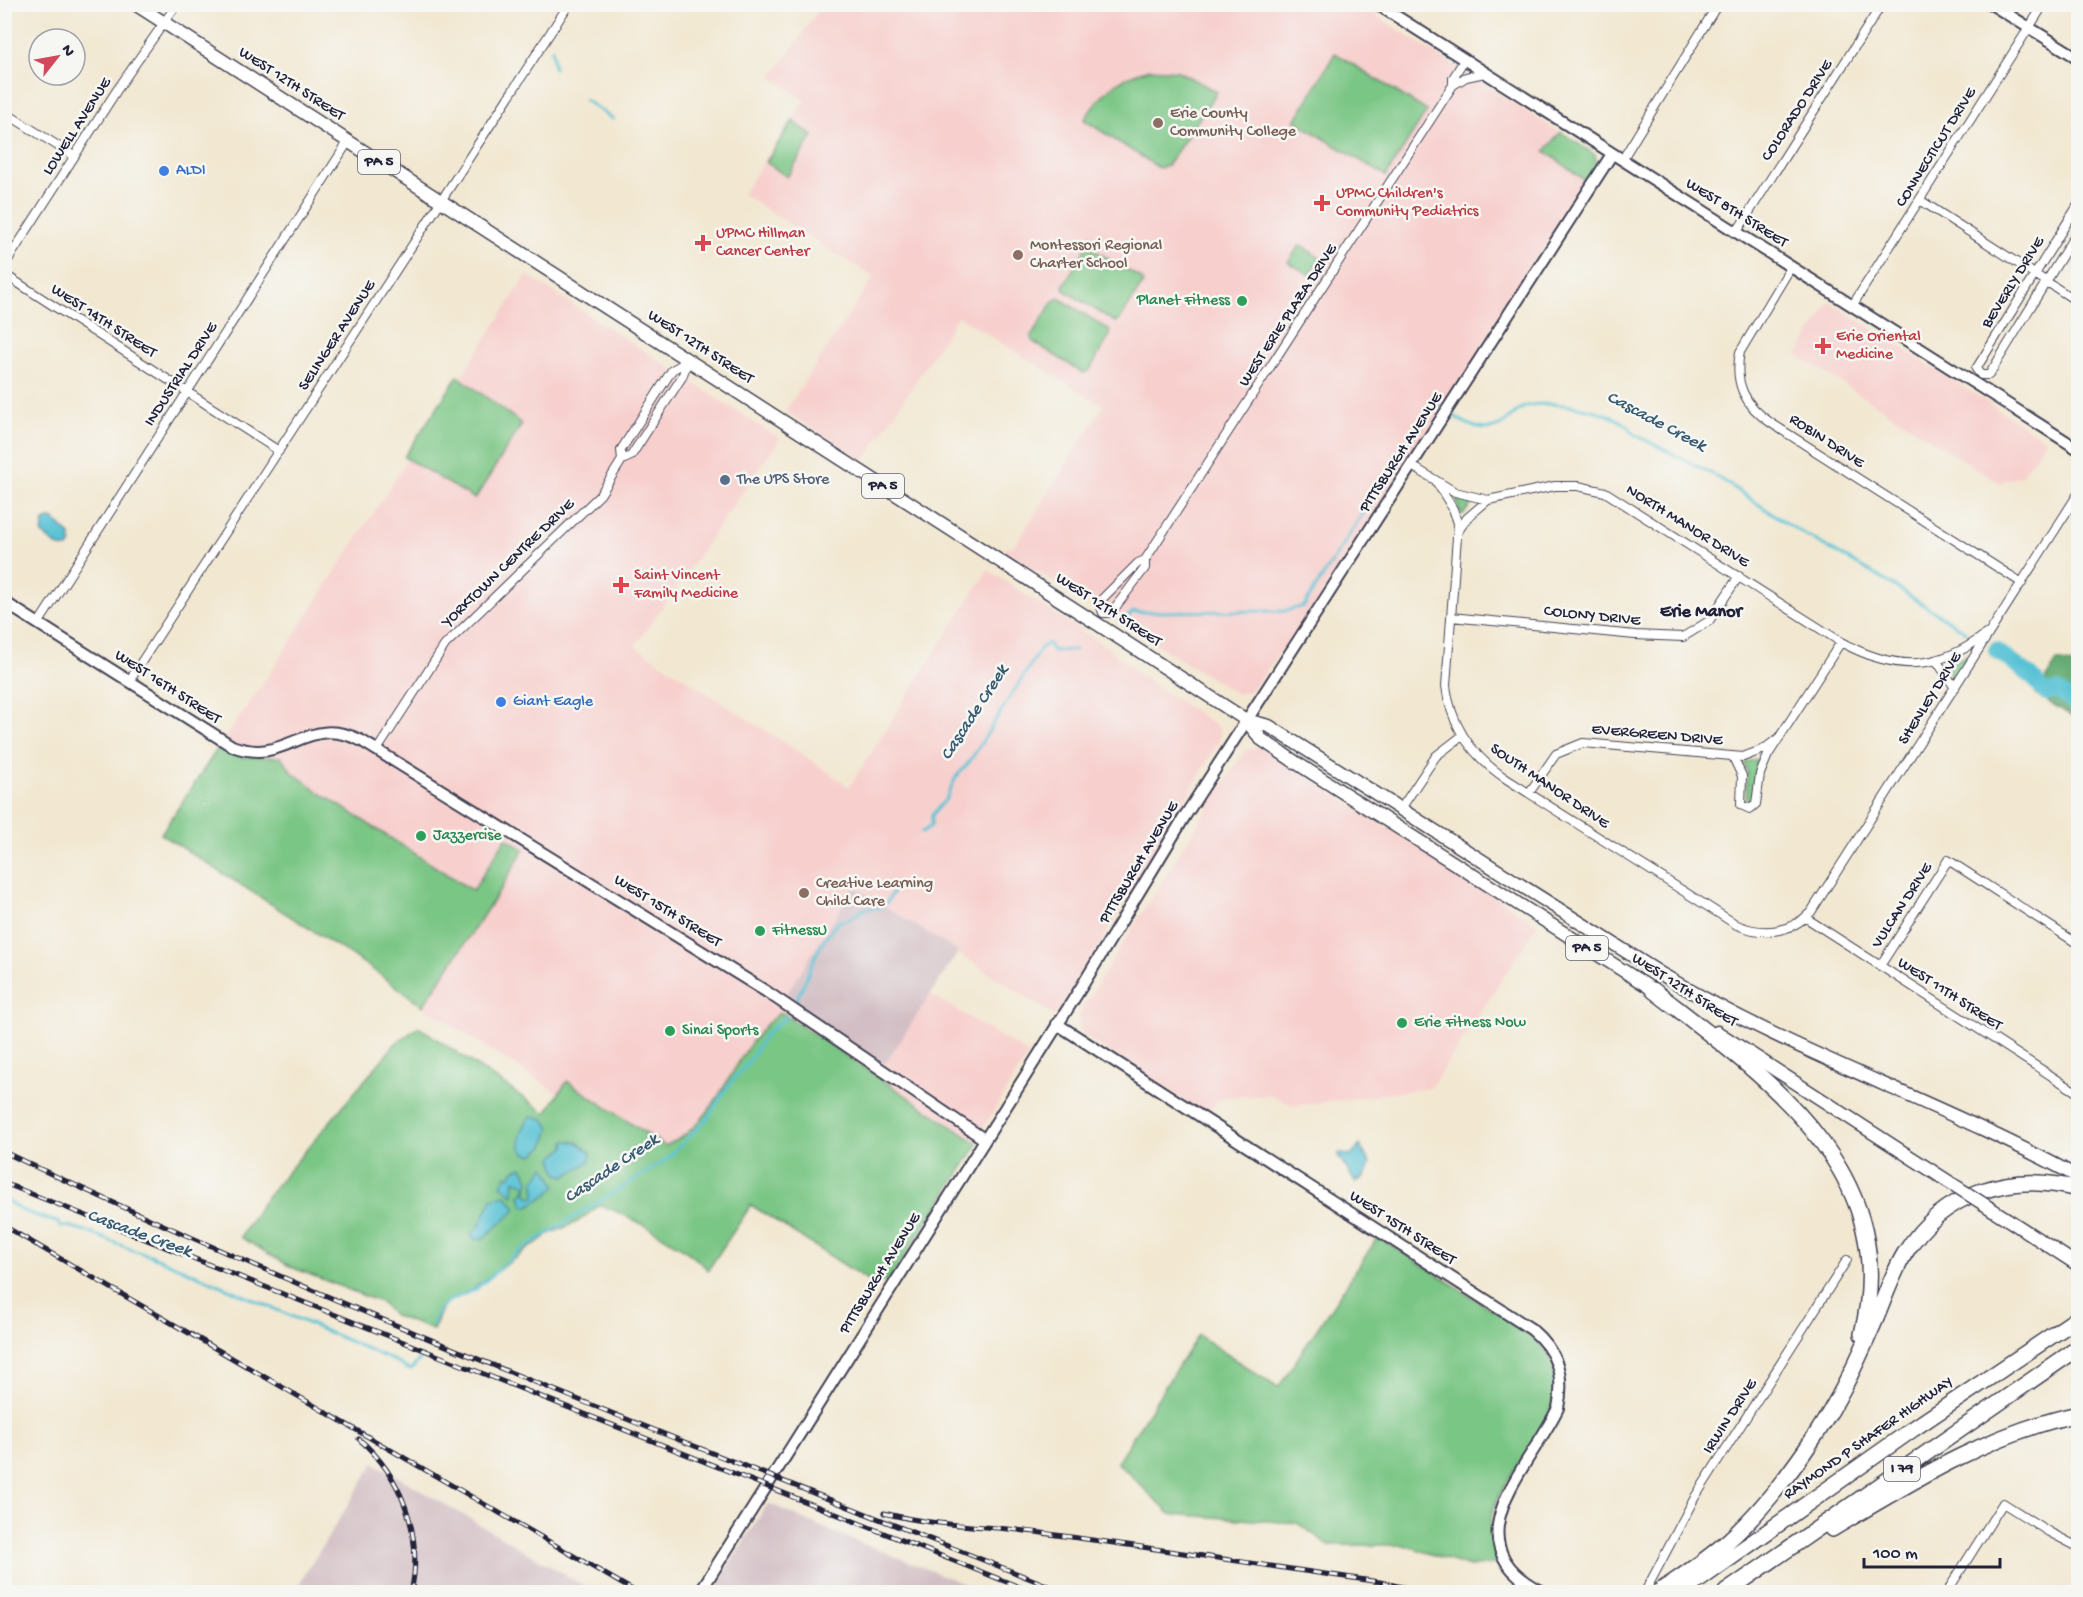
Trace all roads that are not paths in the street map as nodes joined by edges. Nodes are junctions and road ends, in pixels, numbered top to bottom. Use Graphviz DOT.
graph roads {
  1 [pos="135,4"];
  2 [pos="177,4"];
  3 [pos="569,4"];
  4 [pos="1377,4"];
  5 [pos="1718,4"];
  6 [pos="1882,4"];
  7 [pos="1991,4"];
  8 [pos="2044,4"];
  9 [pos="1389,8"];
  10 [pos="164,23"];
  11 [pos="2029,28"];
  12 [pos="2079,58"];
  13 [pos="1464,60"];
  14 [pos="1485,74"];
  15 [pos="1453,85"];
  16 [pos="4,112"];
  17 [pos="348,142"];
  18 [pos="74,156"];
  19 [pos="1617,157"];
  20 [pos="1920,200"];
  21 [pos="440,201"];
  22 [pos="2079,205"];
  23 [pos="2079,230"];
  24 [pos="1736,233"];
  25 [pos="4,266"];
  26 [pos="1791,267"];
  27 [pos="4,274"];
  28 [pos="2034,274"];
  29 [pos="2046,281"];
  30 [pos="2079,302"];
  31 [pos="1852,306"];
  32 [pos="688,361"];
  33 [pos="1978,379"];
  34 [pos="187,393"];
  35 [pos="2079,449"];
  36 [pos="279,451"];
  37 [pos="1412,466"];
  38 [pos="1437,483"];
  39 [pos="2079,494"];
  40 [pos="1488,500"];
  41 [pos="1458,534"];
  42 [pos="1145,560"];
  43 [pos="1739,576"];
  44 [pos="2022,583"];
  45 [pos="4,602"];
  46 [pos="1450,617"];
  47 [pos="1099,618"];
  48 [pos="38,624"];
  49 [pos="1990,631"];
  50 [pos="1841,642"];
  51 [pos="1936,660"];
  52 [pos="129,681"];
  53 [pos="1955,687"];
  54 [pos="1246,720"];
  55 [pos="323,732"];
  56 [pos="1462,736"];
  57 [pos="1779,737"];
  58 [pos="377,750"];
  59 [pos="1733,757"];
  60 [pos="1529,793"];
  61 [pos="1400,810"];
  62 [pos="1806,918"];
  63 [pos="2079,944"];
  64 [pos="1880,966"];
  65 [pos="1653,990"];
  66 [pos="1058,1024"];
  67 [pos="2079,1094"];
  68 [pos="984,1139"];
  69 [pos="2079,1177"];
  70 [pos="2079,1189"];
  71 [pos="1847,1260"];
  72 [pos="2079,1265"];
  73 [pos="2079,1318"];
  74 [pos="2079,1348"];
  75 [pos="1837,1398"];
  76 [pos="2079,1414"];
  77 [pos="2079,1547"];
  78 [pos="1708,1566"];
  79 [pos="1726,1592"];
  80 [pos="700,1593"];
  81 [pos="1544,1593"];
  82 [pos="1645,1593"];
  83 [pos="1659,1593"];
  84 [pos="1682,1593"];
  85 [pos="1951,1593"];
  1 -- 10 [label="main road, WEST 12TH STREET / PA 5"];
  2 -- 10 [label="street, LOWELL AVENUE"];
  3 -- 21 [label="street, SELINGER AVENUE"];
  4 -- 9 [label="street, WEST 8TH STREET"];
  5 -- 19 [label="street, PITTSBURGH AVENUE"];
  6 -- 24 [label="street, COLORADO DRIVE"];
  7 -- 11 [label="street"];
  8 -- 11 [label="street, CONNECTICUT DRIVE"];
  9 -- 13 [label="street, WEST 8TH STREET"];
  10 -- 17 [label="main road, WEST 12TH STREET / PA 5"];
  10 -- 18 [label="street, LOWELL AVENUE"];
  11 -- 12 [label="street"];
  11 -- 20 [label="street, CONNECTICUT DRIVE"];
  13 -- 14 [label="street, WEST 8TH STREET"];
  13 -- 15 [label="street, WEST ERIE PLAZA DRIVE"];
  14 -- 15 [label="street"];
  14 -- 19 [label="street, WEST 8TH STREET"];
  15 -- 42 [label="street, WEST ERIE PLAZA DRIVE"];
  16 -- 18 [label="street"];
  17 -- 21 [label="main road, WEST 12TH STREET / PA 5"];
  17 -- 34 [label="street, INDUSTRIAL DRIVE"];
  18 -- 25 [label="street, LOWELL AVENUE"];
  19 -- 24 [label="street, WEST 8TH STREET"];
  19 -- 37 [label="street, PITTSBURGH AVENUE"];
  20 -- 28 [label="street"];
  20 -- 31 [label="street, CONNECTICUT DRIVE"];
  21 -- 32 [label="main road, WEST 12TH STREET / PA 5"];
  21 -- 36 [label="street, SELINGER AVENUE"];
  22 -- 28 [label="street, BEVERLY DRIVE"];
  23 -- 29 [label="street, BEVERLY DRIVE"];
  24 -- 26 [label="street, WEST 8TH STREET"];
  26 -- 31 [label="street, WEST 8TH STREET"];
  26 -- 44 [label="street, ROBIN DRIVE"];
  27 -- 34 [label="street, WEST 14TH STREET"];
  28 -- 29 [label="street"];
  28 -- 33 [label="street, BEVERLY DRIVE"];
  29 -- 30 [label="street"];
  29 -- 33 [label="street, BEVERLY DRIVE"];
  31 -- 33 [label="street, WEST 8TH STREET"];
  32 -- 47 [label="main road, WEST 12TH STREET / PA 5"];
  32 -- 58 [label="street, YORKTOWN CENTRE DRIVE"];
  33 -- 35 [label="street, WEST 8TH STREET"];
  34 -- 36 [label="street, WEST 14TH STREET"];
  34 -- 48 [label="street, INDUSTRIAL DRIVE"];
  36 -- 52 [label="street, SELINGER AVENUE"];
  37 -- 38 [label="street, NORTH MANOR DRIVE"];
  37 -- 54 [label="street, PITTSBURGH AVENUE"];
  38 -- 40 [label="street, NORTH MANOR DRIVE"];
  38 -- 41 [label="street, SOUTH MANOR DRIVE"];
  39 -- 44 [label="street, SHENLEY DRIVE"];
  40 -- 41 [label="street"];
  40 -- 43 [label="street, NORTH MANOR DRIVE"];
  41 -- 46 [label="street, SOUTH MANOR DRIVE"];
  42 -- 47 [label="street, WEST ERIE PLAZA DRIVE"];
  42 -- 47 [label="street, WEST ERIE PLAZA DRIVE"];
  43 -- 46 [label="street, COLONY DRIVE"];
  43 -- 50 [label="street, NORTH MANOR DRIVE"];
  44 -- 49 [label="street, SHENLEY DRIVE"];
  45 -- 48 [label="street, WEST 16TH STREET"];
  46 -- 56 [label="street, SOUTH MANOR DRIVE"];
  47 -- 54 [label="main road, WEST 12TH STREET / PA 5"];
  48 -- 52 [label="street, WEST 16TH STREET"];
  49 -- 51 [label="street, NORTH MANOR DRIVE"];
  49 -- 53 [label="street, SHENLEY DRIVE"];
  50 -- 51 [label="street, NORTH MANOR DRIVE"];
  50 -- 57 [label="street, EVERGREEN DRIVE"];
  51 -- 53 [label="street"];
  52 -- 55 [label="street, WEST 16TH STREET"];
  53 -- 62 [label="street, SHENLEY DRIVE"];
  54 -- 61 [label="main road, WEST 12TH STREET / PA 5"];
  54 -- 65 [label="main road, WEST 12TH STREET / PA 5"];
  54 -- 66 [label="street, PITTSBURGH AVENUE"];
  55 -- 58 [label="street, WEST 15TH STREET"];
  56 -- 60 [label="street, SOUTH MANOR DRIVE"];
  56 -- 61 [label="street"];
  57 -- 59 [label="street, EVERGREEN DRIVE"];
  57 -- 59 [label="street, EVERGREEN DRIVE"];
  58 -- 68 [label="street, WEST 15TH STREET"];
  59 -- 60 [label="street, EVERGREEN DRIVE"];
  60 -- 62 [label="street, SOUTH MANOR DRIVE"];
  61 -- 69 [label="main road, WEST 12TH STREET / PA 5"];
  62 -- 64 [label="street, WEST 11TH STREET"];
  63 -- 64 [label="street, VULCAN DRIVE"];
  64 -- 67 [label="street, WEST 11TH STREET"];
  65 -- 72 [label="main road, WEST 12TH STREET / PA 5, bridge"];
  65 -- 75 [label="highway"];
  66 -- 68 [label="street, PITTSBURGH AVENUE"];
  66 -- 81 [label="street, WEST 15TH STREET"];
  68 -- 80 [label="street, PITTSBURGH AVENUE"];
  70 -- 75 [label="highway"];
  71 -- 82 [label="street, IRWIN DRIVE"];
  73 -- 78 [label="highway, RAYMOND P SHAFER HIGHWAY / I 79"];
  74 -- 79 [label="highway, I 79"];
  75 -- 78 [label="highway"];
  76 -- 79 [label="highway"];
  77 -- 85 [label="street"];
  78 -- 83 [label="highway"];
  78 -- 84 [label="highway, RAYMOND P SHAFER HIGHWAY / I 79"];
}
